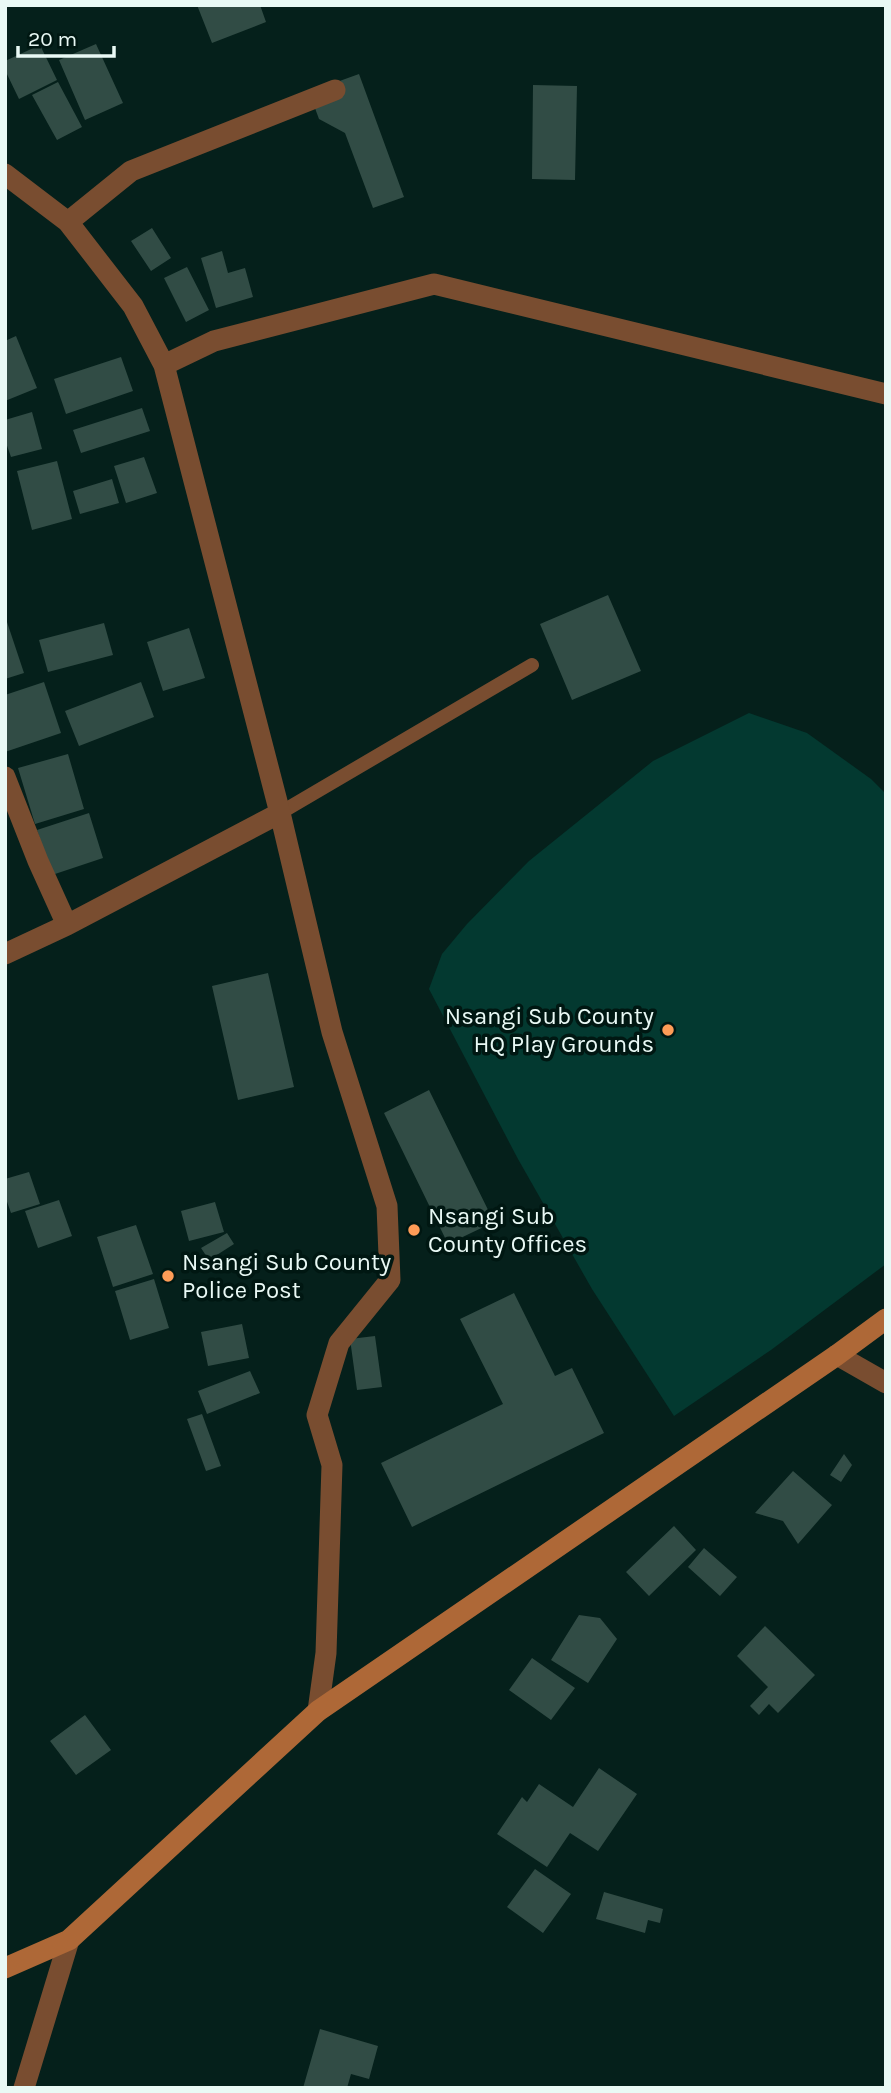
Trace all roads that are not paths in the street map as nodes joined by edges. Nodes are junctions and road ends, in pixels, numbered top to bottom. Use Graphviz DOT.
graph roads {
  1 [pos="335,90"];
  2 [pos="5,174"];
  3 [pos="68,222"];
  4 [pos="164,365"];
  5 [pos="886,394"];
  6 [pos="532,665"];
  7 [pos="5,777"];
  8 [pos="280,813"];
  9 [pos="67,925"];
  10 [pos="5,954"];
  11 [pos="886,1319"];
  12 [pos="837,1355"];
  13 [pos="886,1383"];
  14 [pos="318,1711"];
  15 [pos="69,1940"];
  16 [pos="5,1968"];
  17 [pos="24,2088"];
  1 -- 3 [label="street"];
  2 -- 3 [label="street"];
  3 -- 4 [label="street"];
  4 -- 5 [label="street"];
  4 -- 8 [label="street"];
  6 -- 8 [label="lane"];
  7 -- 9 [label="street"];
  8 -- 9 [label="street"];
  8 -- 14 [label="street"];
  9 -- 10 [label="street"];
  11 -- 12 [label="street"];
  12 -- 13 [label="street"];
  12 -- 14 [label="street"];
  14 -- 15 [label="street"];
  15 -- 16 [label="street"];
  15 -- 17 [label="street"];
}
